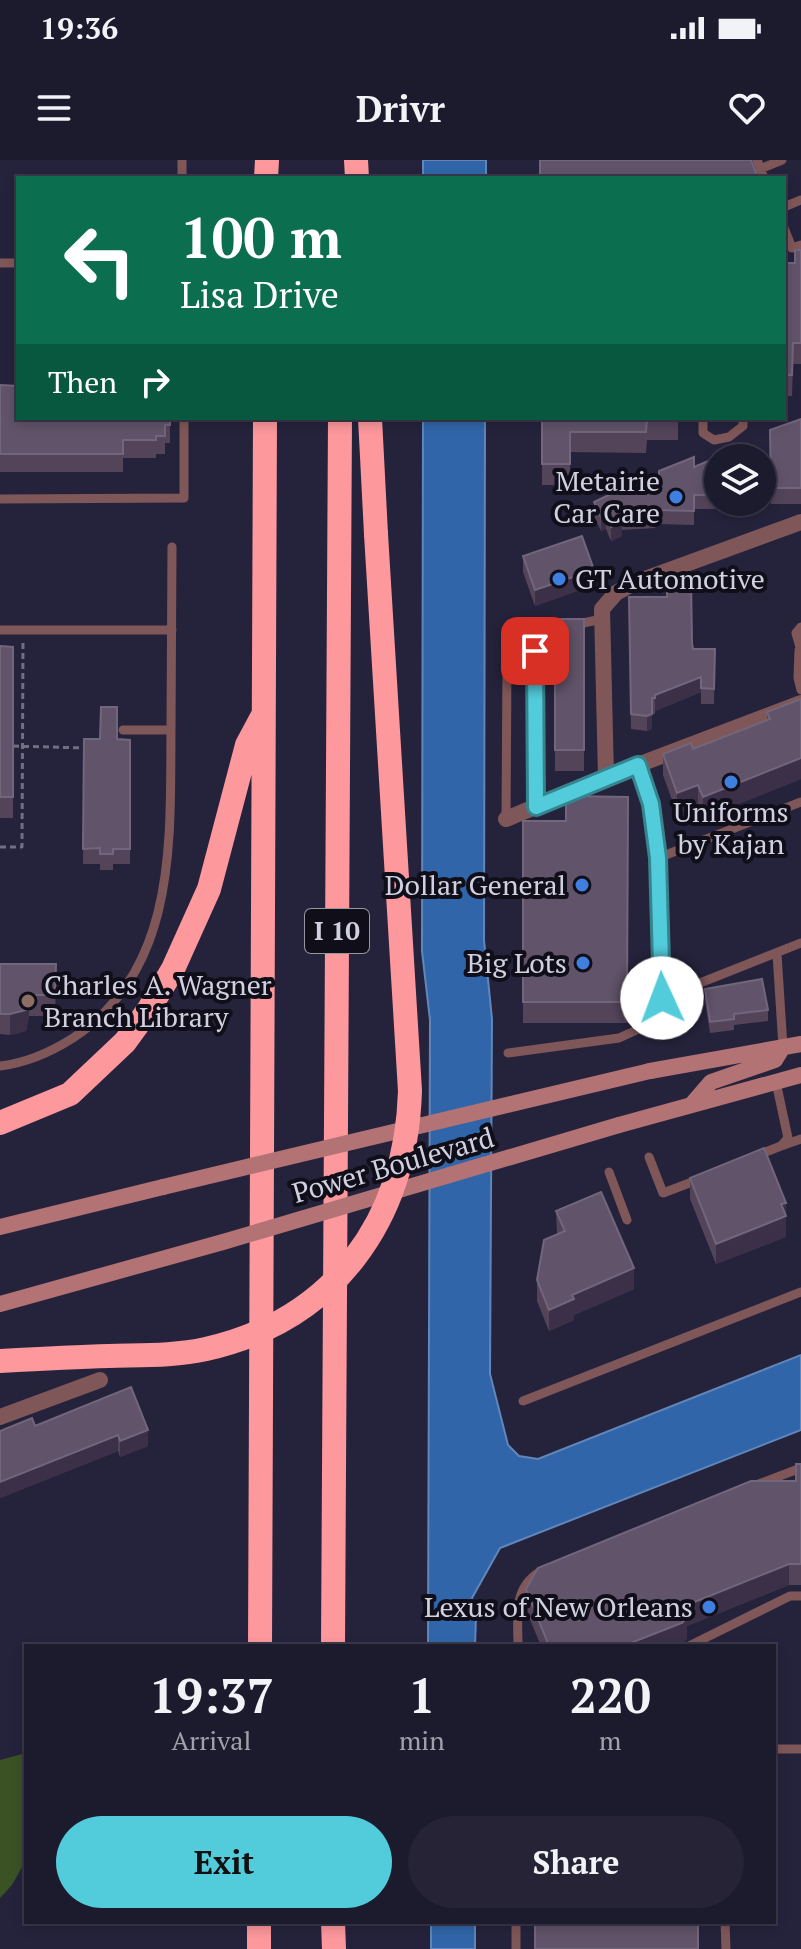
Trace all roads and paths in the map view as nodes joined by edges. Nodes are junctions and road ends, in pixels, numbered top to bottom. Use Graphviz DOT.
graph roads {
  1 [pos="782,160"];
  2 [pos="760,169"];
  3 [pos="786,233"];
  4 [pos="801,245"];
  5 [pos="184,420"];
  6 [pos="265,420"];
  7 [pos="340,420"];
  8 [pos="370,420"];
  9 [pos="703,420"];
  10 [pos="743,420"];
  11 [pos="0,499"];
  12 [pos="801,522"];
  13 [pos="172,547"];
  14 [pos="602,619"];
  15 [pos="801,627"];
  16 [pos="0,630"];
  17 [pos="23,630"];
  18 [pos="172,630"];
  19 [pos="800,650"];
  20 [pos="535,651"];
  21 [pos="801,690"];
  22 [pos="801,703"];
  23 [pos="265,711"];
  24 [pos="123,730"];
  25 [pos="171,730"];
  26 [pos="13,746"];
  27 [pos="23,747"];
  28 [pos="91,751"];
  29 [pos="638,765"];
  30 [pos="606,777"];
  31 [pos="801,802"];
  32 [pos="536,807"];
  33 [pos="506,819"];
  34 [pos="0,847"];
  35 [pos="658,858"];
  36 [pos="801,943"];
  37 [pos="777,954"];
  38 [pos="662,998"];
  39 [pos="801,1044"];
  40 [pos="783,1047"];
  41 [pos="508,1053"];
  42 [pos="0,1066"];
  43 [pos="801,1075"];
  44 [pos="776,1082"];
  45 [pos="691,1105"];
  46 [pos="0,1123"];
  47 [pos="801,1139"];
  48 [pos="781,1146"];
  49 [pos="649,1157"];
  50 [pos="739,1163"];
  51 [pos="609,1172"];
  52 [pos="710,1175"];
  53 [pos="627,1220"];
  54 [pos="0,1227"];
  55 [pos="801,1292"];
  56 [pos="0,1304"];
  57 [pos="0,1361"];
  58 [pos="100,1380"];
  59 [pos="523,1401"];
  60 [pos="0,1417"];
  61 [pos="801,1468"];
  62 [pos="743,1491"];
  63 [pos="553,1565"];
  64 [pos="801,1596"];
  65 [pos="260,1644"];
  66 [pos="333,1644"];
  67 [pos="518,1644"];
  68 [pos="693,1644"];
  69 [pos="776,1749"];
  70 [pos="801,1749"];
  71 [pos="259,1924"];
  72 [pos="332,1924"];
  73 [pos="516,1924"];
  74 [pos="725,1924"];
  75 [pos="259,1949"];
  76 [pos="333,1949"];
  77 [pos="516,1949"];
  78 [pos="726,1949"];
  1 -- 2 [label="lane"];
  3 -- 4 [label="lane"];
  5 -- 11 [label="lane"];
  6 -- 23 [label="highway, I 10"];
  7 -- 66 [label="highway, I 10"];
  8 -- 57 [label="highway, bridge"];
  9 -- 10 [label="lane"];
  12 -- 14 [label="street"];
  13 -- 18 [label="lane"];
  14 -- 20 [label="lane"];
  14 -- 30 [label="street"];
  15 -- 19 [label="lane"];
  16 -- 17 [label="lane"];
  17 -- 18 [label="lane"];
  17 -- 27 [label="path"];
  18 -- 25 [label="lane"];
  19 -- 21 [label="lane"];
  20 -- 32 [label="lane"];
  20 -- 33 [label="lane"];
  22 -- 29 [label="street"];
  23 -- 46 [label="highway"];
  23 -- 65 [label="highway, I 10"];
  24 -- 25 [label="lane"];
  25 -- 42 [label="lane"];
  26 -- 27 [label="path"];
  27 -- 28 [label="path"];
  27 -- 34 [label="path"];
  29 -- 30 [label="street"];
  29 -- 35 [label="lane"];
  30 -- 32 [label="street"];
  31 -- 35 [label="lane"];
  32 -- 33 [label="street"];
  35 -- 38 [label="lane"];
  36 -- 37 [label="lane"];
  37 -- 38 [label="lane"];
  37 -- 40 [label="lane"];
  38 -- 41 [label="lane"];
  39 -- 40 [label="main road, Power Boulevard"];
  40 -- 45 [label="main road"];
  40 -- 54 [label="main road, Power Boulevard, bridge"];
  43 -- 44 [label="main road, Power Boulevard"];
  44 -- 45 [label="main road, Power Boulevard"];
  44 -- 48 [label="lane"];
  45 -- 56 [label="main road, Power Boulevard, bridge"];
  47 -- 48 [label="lane"];
  48 -- 50 [label="lane"];
  49 -- 52 [label="lane"];
  51 -- 53 [label="lane"];
  55 -- 59 [label="lane"];
  58 -- 60 [label="street"];
  61 -- 62 [label="lane"];
  63 -- 67 [label="lane"];
  64 -- 68 [label="lane"];
  69 -- 70 [label="lane"];
  71 -- 75 [label="highway"];
  72 -- 76 [label="highway"];
  73 -- 77 [label="lane"];
  74 -- 78 [label="lane"];
}
